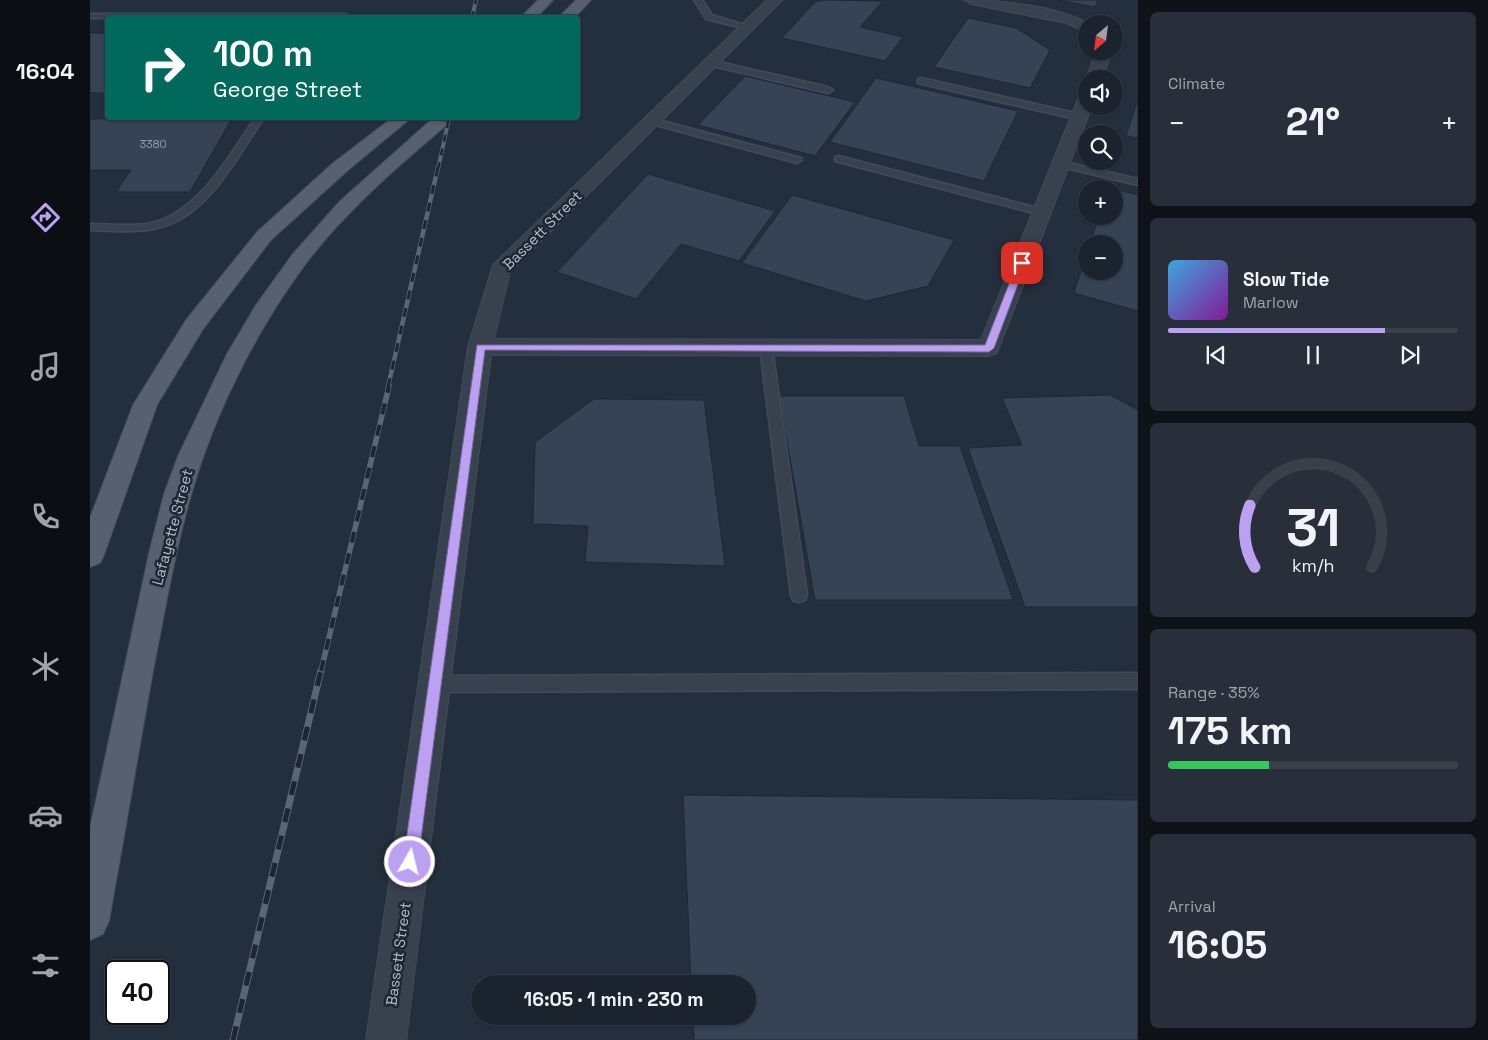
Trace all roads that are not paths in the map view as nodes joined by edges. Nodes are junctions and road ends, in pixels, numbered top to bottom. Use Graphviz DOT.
graph roads {
  1 [pos="546,0"];
  2 [pos="584,0"];
  3 [pos="698,0"];
  4 [pos="775,0"];
  5 [pos="972,0"];
  6 [pos="531,15"];
  7 [pos="568,15"];
  8 [pos="90,16"];
  9 [pos="105,16"];
  10 [pos="1078,24"];
  11 [pos="747,27"];
  12 [pos="711,63"];
  13 [pos="921,81"];
  14 [pos="828,90"];
  15 [pos="1078,107"];
  16 [pos="1080,115"];
  17 [pos="258,120"];
  18 [pos="399,120"];
  19 [pos="651,121"];
  20 [pos="437,124"];
  21 [pos="839,159"];
  22 [pos="797,160"];
  23 [pos="1061,164"];
  24 [pos="1138,182"];
  25 [pos="1041,212"];
  26 [pos="90,227"];
  27 [pos="480,347"];
  28 [pos="766,348"];
  29 [pos="90,555"];
  30 [pos="799,595"];
  31 [pos="1138,681"];
  32 [pos="435,684"];
  33 [pos="90,921"];
  34 [pos="386,1040"];
  1 -- 6 [label="main road"];
  2 -- 7 [label="main road"];
  3 -- 11 [label="lane"];
  4 -- 11 [label="street, Bassett Street"];
  5 -- 10 [label="street"];
  8 -- 9 [label="lane"];
  11 -- 12 [label="street, Bassett Street"];
  12 -- 14 [label="lane"];
  12 -- 19 [label="street, Bassett Street"];
  13 -- 15 [label="lane"];
  16 -- 23 [label="street"];
  17 -- 26 [label="lane"];
  18 -- 29 [label="main road"];
  19 -- 22 [label="lane"];
  19 -- 27 [label="street, Bassett Street"];
  20 -- 33 [label="main road, Lafayette Street"];
  21 -- 25 [label="lane"];
  23 -- 24 [label="lane"];
  23 -- 25 [label="street"];
  25 -- 28 [label="street"];
  27 -- 28 [label="street"];
  27 -- 32 [label="street, Bassett Street"];
  28 -- 30 [label="lane"];
  31 -- 32 [label="lane"];
  32 -- 34 [label="street, Bassett Street"];
}
